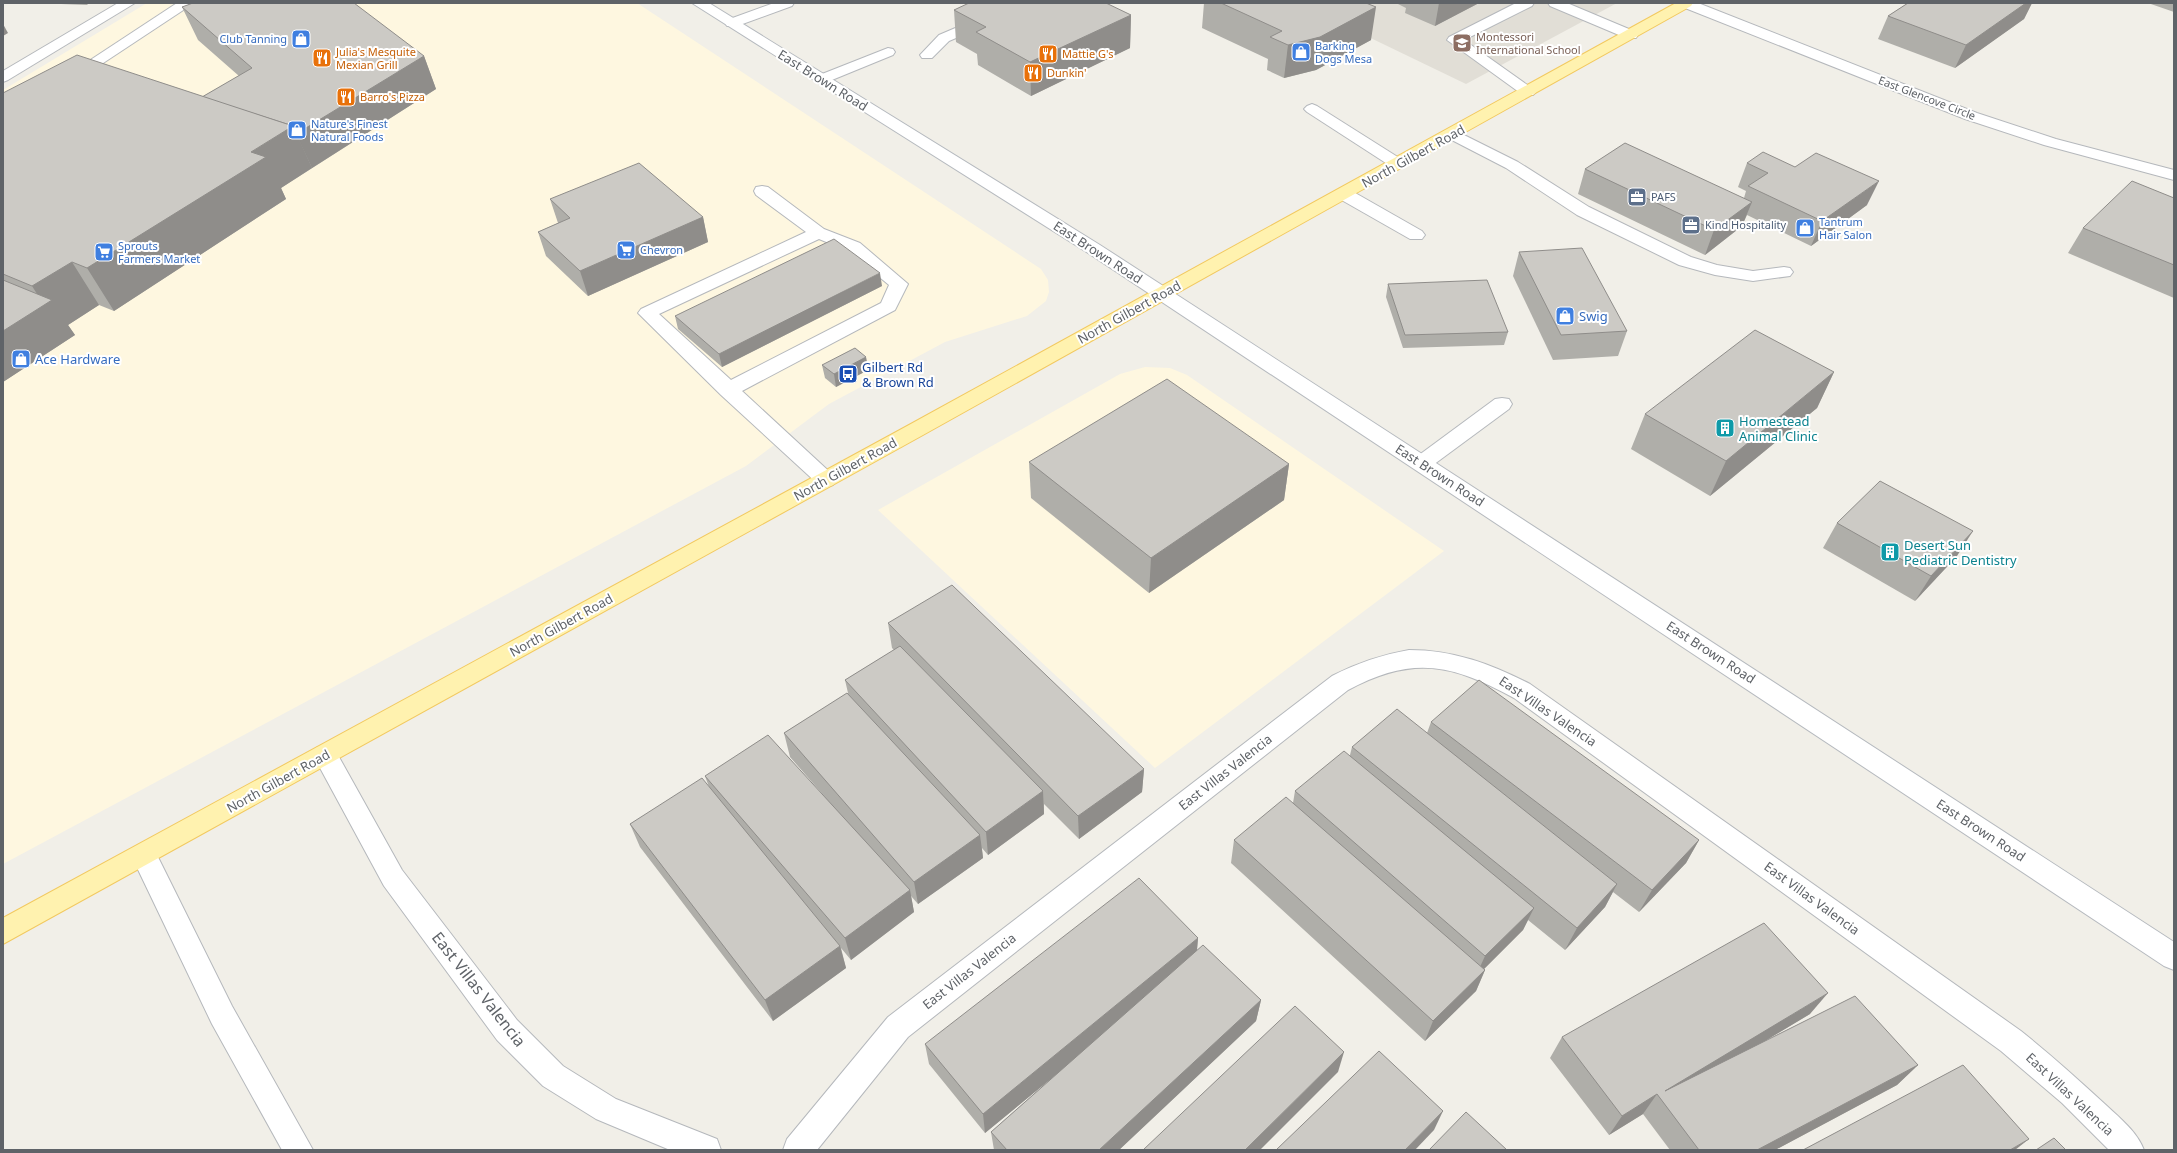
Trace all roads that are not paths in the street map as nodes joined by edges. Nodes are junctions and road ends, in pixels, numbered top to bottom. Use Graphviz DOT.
graph roads {
  1 [pos="128,3"];
  2 [pos="187,3"];
  3 [pos="699,3"];
  4 [pos="787,3"];
  5 [pos="1026,3"];
  6 [pos="1526,3"];
  7 [pos="1555,3"];
  8 [pos="1686,3"];
  9 [pos="732,23"];
  10 [pos="1630,36"];
  11 [pos="888,52"];
  12 [pos="927,56"];
  13 [pos="3,77"];
  14 [pos="822,79"];
  15 [pos="61,83"];
  16 [pos="1528,92"];
  17 [pos="1312,109"];
  18 [pos="1452,134"];
  19 [pos="1398,164"];
  20 [pos="2174,175"];
  21 [pos="762,191"];
  22 [pos="1344,194"];
  23 [pos="818,233"];
  24 [pos="1416,235"];
  25 [pos="1784,272"];
  26 [pos="1163,294"];
  27 [pos="728,390"];
  28 [pos="1502,404"];
  29 [pos="1422,463"];
  30 [pos="826,480"];
  31 [pos="325,755"];
  32 [pos="144,855"];
  33 [pos="3,932"];
  34 [pos="2174,957"];
  35 [pos="298,1150"];
  36 [pos="706,1150"];
  37 [pos="798,1150"];
  38 [pos="2129,1150"];
  1 -- 13 [label="main road"];
  2 -- 15 [label="main road"];
  3 -- 9 [label="main road, East Brown Road"];
  4 -- 9 [label="main road"];
  5 -- 12 [label="main road"];
  6 -- 16 [label="main road"];
  7 -- 10 [label="main road"];
  8 -- 10 [label="main road, North Gilbert Road"];
  8 -- 20 [label="main road, East Glencove Circle"];
  9 -- 14 [label="main road, East Brown Road"];
  10 -- 16 [label="main road, North Gilbert Road"];
  11 -- 14 [label="main road"];
  14 -- 26 [label="main road, East Brown Road"];
  16 -- 18 [label="main road, North Gilbert Road"];
  17 -- 19 [label="main road"];
  18 -- 19 [label="main road, North Gilbert Road"];
  18 -- 25 [label="main road"];
  19 -- 22 [label="main road, North Gilbert Road"];
  21 -- 23 [label="main road"];
  22 -- 24 [label="main road"];
  22 -- 26 [label="main road, North Gilbert Road"];
  23 -- 27 [label="main road"];
  23 -- 27 [label="main road"];
  26 -- 29 [label="main road, East Brown Road"];
  26 -- 30 [label="main road, North Gilbert Road"];
  27 -- 30 [label="main road"];
  28 -- 29 [label="main road"];
  29 -- 34 [label="main road, East Brown Road"];
  30 -- 31 [label="main road, North Gilbert Road"];
  31 -- 32 [label="main road, North Gilbert Road"];
  31 -- 36 [label="main road, East Villas Valencia"];
  32 -- 33 [label="main road, North Gilbert Road"];
  32 -- 35 [label="main road"];
  37 -- 38 [label="main road, East Villas Valencia"];
}
